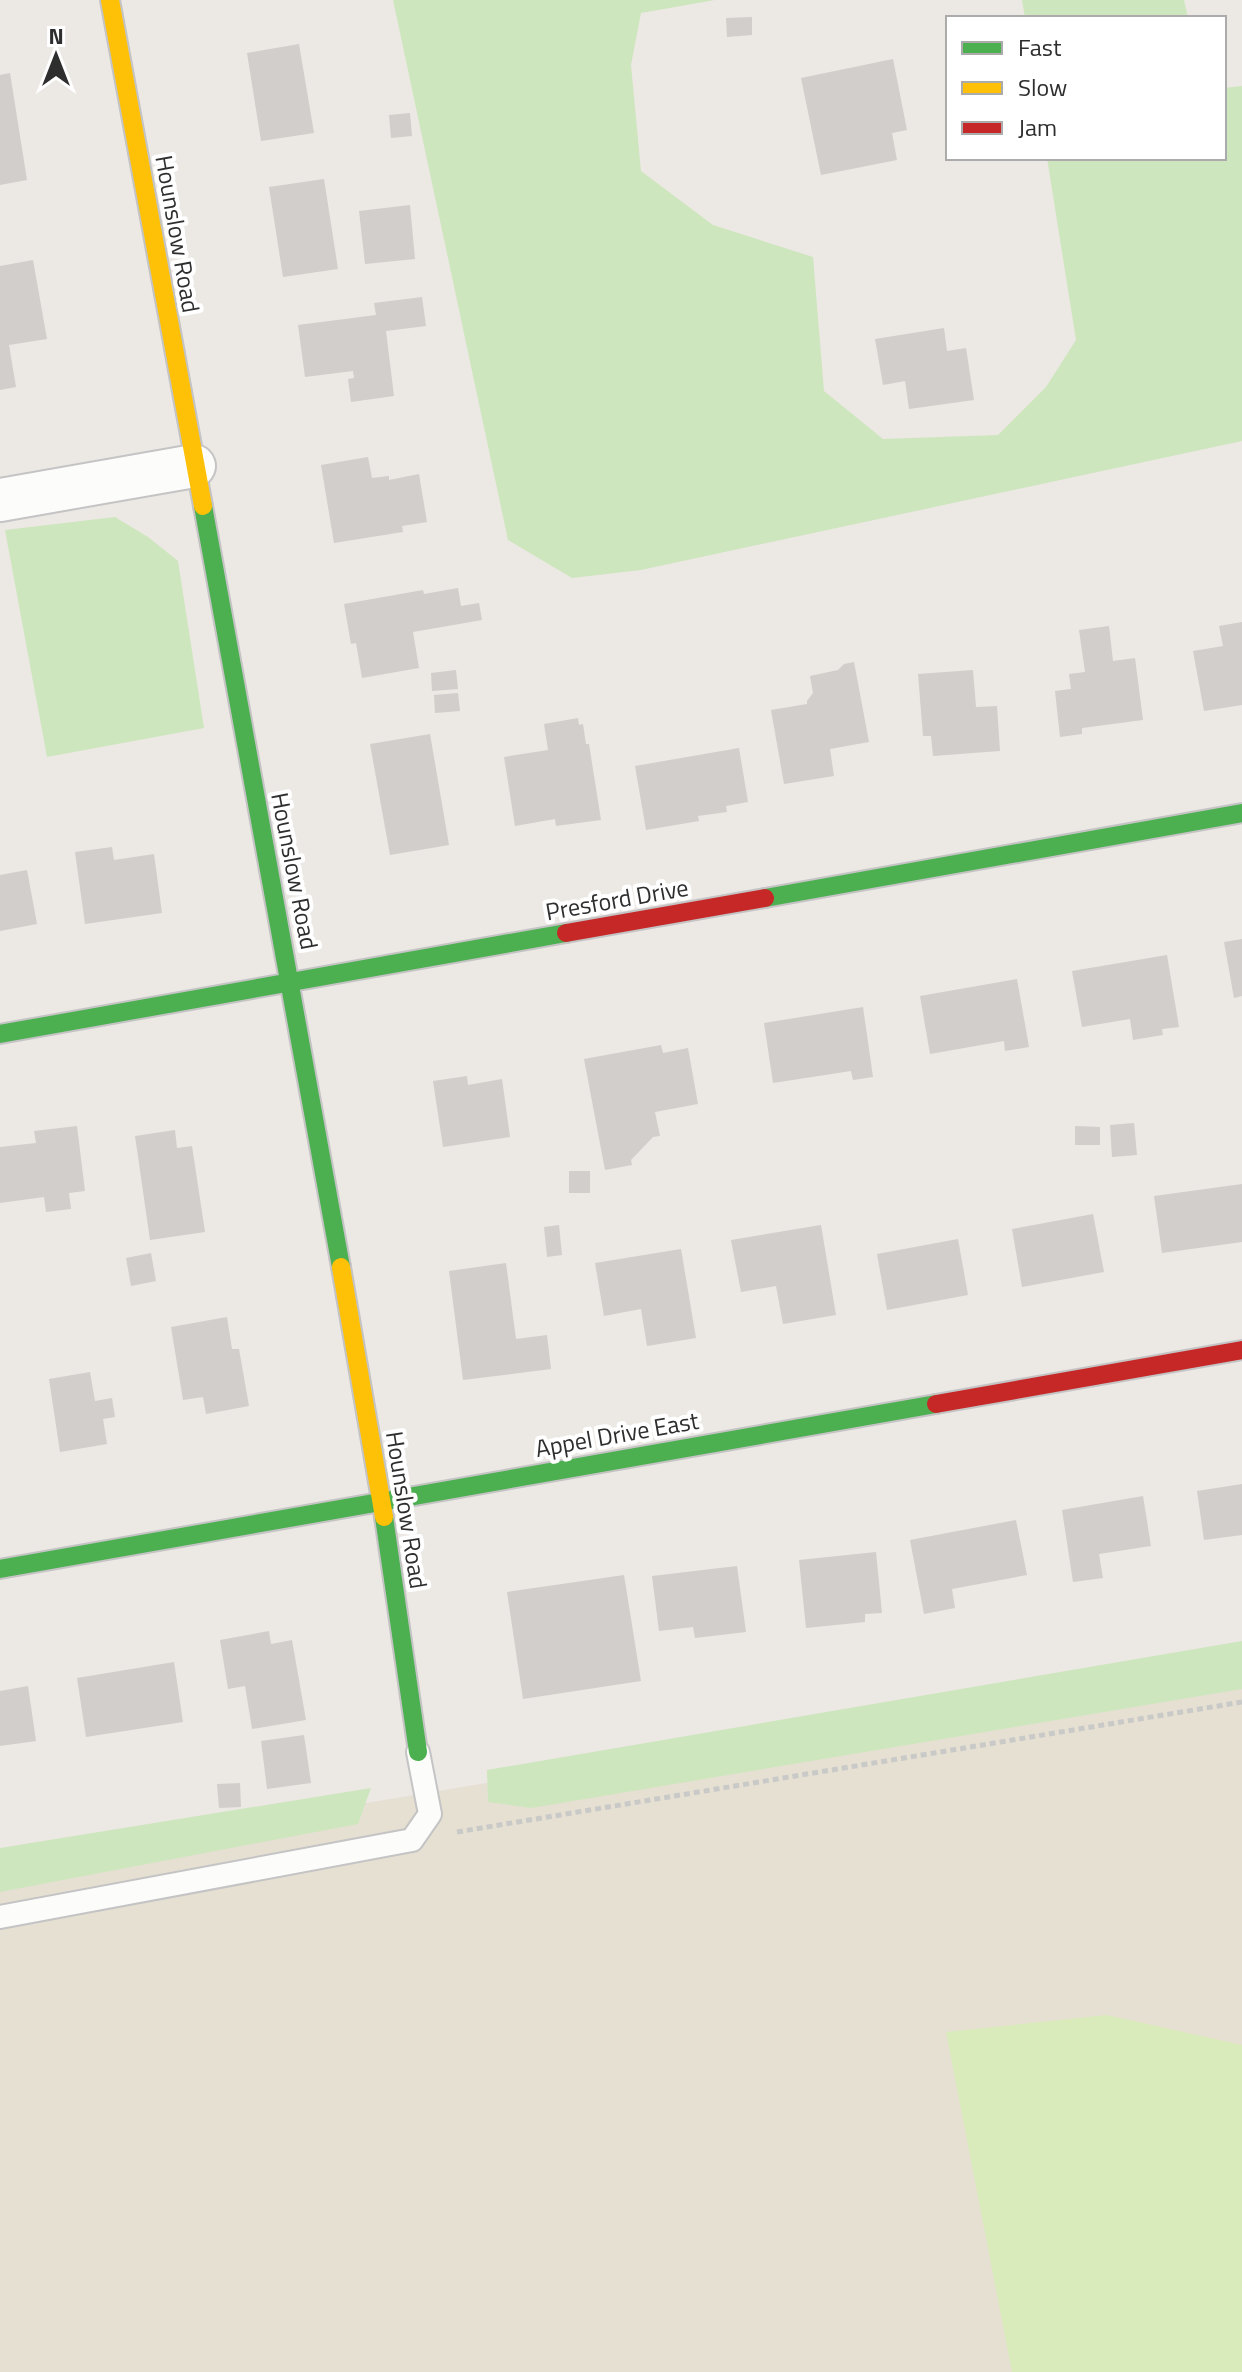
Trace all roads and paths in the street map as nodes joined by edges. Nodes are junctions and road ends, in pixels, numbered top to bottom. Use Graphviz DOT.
graph roads {
  1 [pos="110,0"];
  2 [pos="194,466"];
  3 [pos="0,500"];
  4 [pos="1242,813"];
  5 [pos="290,982"];
  6 [pos="0,1034"];
  7 [pos="1242,1350"];
  8 [pos="382,1501"];
  9 [pos="0,1569"];
  10 [pos="1242,1702"];
  11 [pos="418,1752"];
  12 [pos="412,1840"];
  13 [pos="0,1917"];
  1 -- 2 [label="street, Hounslow Road"];
  2 -- 3 [label="street"];
  2 -- 5 [label="street, Hounslow Road"];
  4 -- 5 [label="street, Presford Drive"];
  5 -- 6 [label="street, Presford Drive"];
  5 -- 8 [label="street, Hounslow Road"];
  7 -- 8 [label="street, Appel Drive East"];
  8 -- 9 [label="street, Appel Drive East"];
  8 -- 11 [label="street, Hounslow Road"];
  10 -- 12 [label="path"];
  11 -- 12 [label="lane"];
  12 -- 13 [label="lane"];
}
